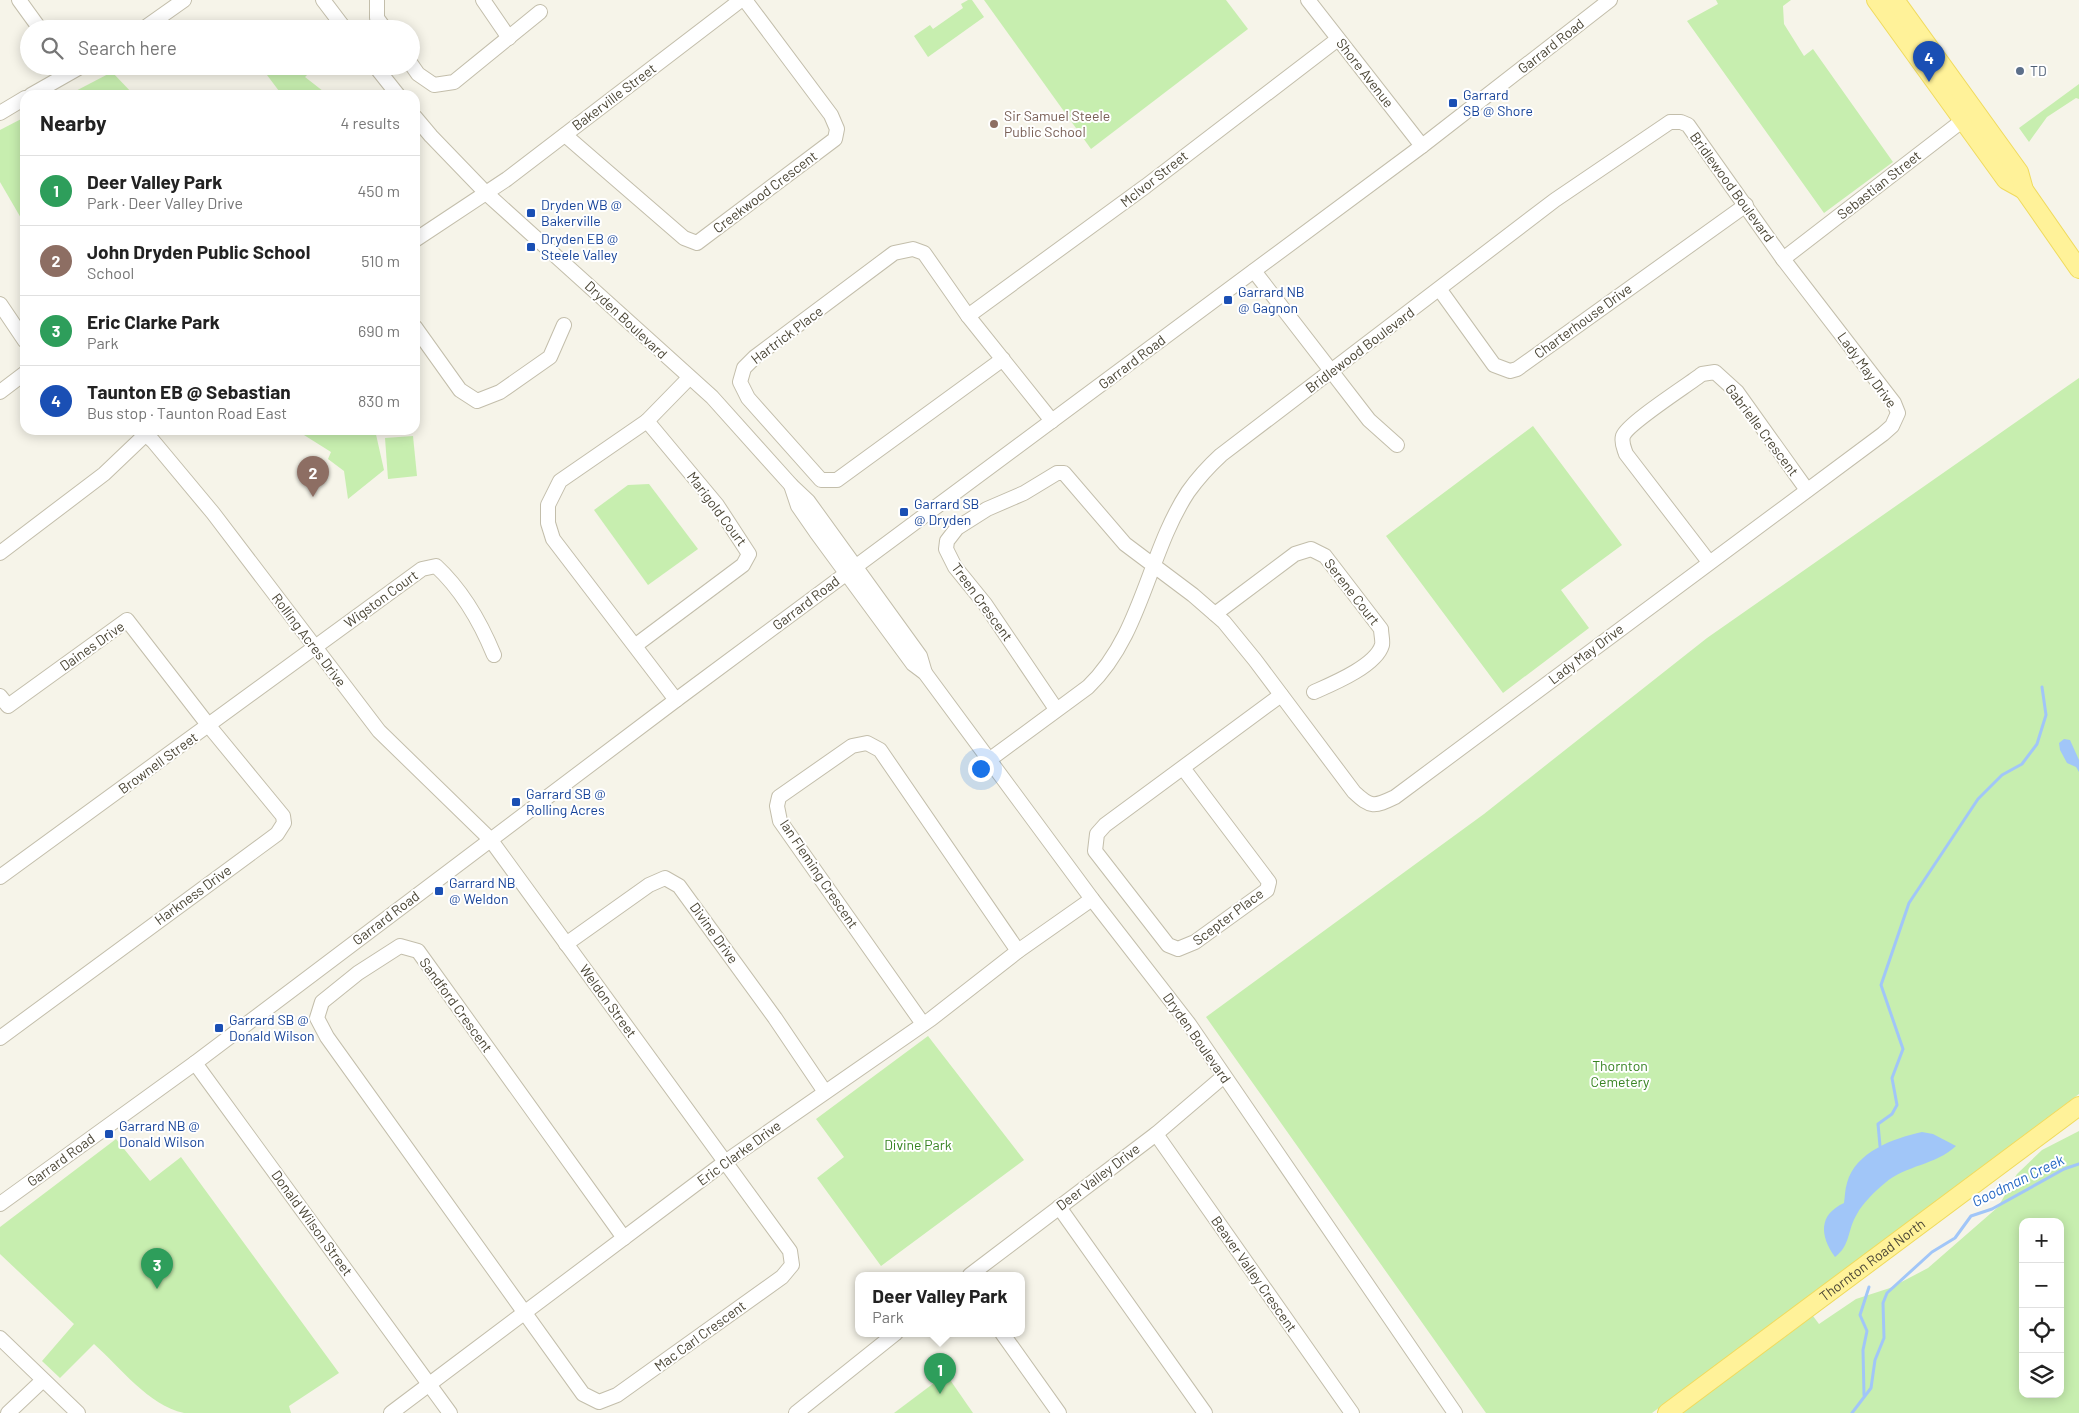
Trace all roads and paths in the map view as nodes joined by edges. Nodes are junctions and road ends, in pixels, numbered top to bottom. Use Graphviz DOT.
graph roads {
  1 [pos="19,0"];
  2 [pos="184,0"];
  3 [pos="323,0"];
  4 [pos="378,0"];
  5 [pos="483,0"];
  6 [pos="741,0"];
  7 [pos="745,0"];
  8 [pos="1308,0"];
  9 [pos="1610,0"];
  10 [pos="1876,0"];
  11 [pos="1895,0"];
  12 [pos="540,12"];
  13 [pos="33,20"];
  14 [pos="156,20"];
  15 [pos="338,20"];
  16 [pos="378,20"];
  17 [pos="509,38"];
  18 [pos="1338,39"];
  19 [pos="64,75"];
  20 [pos="382,75"];
  21 [pos="419,75"];
  22 [pos="39,90"];
  23 [pos="394,90"];
  24 [pos="20,101"];
  25 [pos="0,113"];
  26 [pos="1970,115"];
  27 [pos="420,123"];
  28 [pos="565,135"];
  29 [pos="1422,146"];
  30 [pos="486,193"];
  31 [pos="1746,205"];
  32 [pos="420,237"];
  33 [pos="1783,259"];
  34 [pos="2078,266"];
  35 [pos="1254,271"];
  36 [pos="1440,290"];
  37 [pos="0,304"];
  38 [pos="968,316"];
  39 [pos="564,325"];
  40 [pos="20,334"];
  41 [pos="420,334"];
  42 [pos="1003,359"];
  43 [pos="1331,372"];
  44 [pos="20,377"];
  45 [pos="688,378"];
  46 [pos="0,392"];
  47 [pos="647,421"];
  48 [pos="1052,421"];
  49 [pos="140,435"];
  50 [pos="146,435"];
  51 [pos="1397,445"];
  52 [pos="1807,490"];
  53 [pos="0,553"];
  54 [pos="1709,562"];
  55 [pos="1154,567"];
  56 [pos="851,569"];
  57 [pos="1215,614"];
  58 [pos="636,646"];
  59 [pos="314,647"];
  60 [pos="494,655"];
  61 [pos="1314,692"];
  62 [pos="1281,695"];
  63 [pos="0,696"];
  64 [pos="676,700"];
  65 [pos="1056,709"];
  66 [pos="209,726"];
  67 [pos="989,760"];
  68 [pos="1183,768"];
  69 [pos="490,839"];
  70 [pos="0,877"];
  71 [pos="1092,899"];
  72 [pos="566,944"];
  73 [pos="1018,951"];
  74 [pos="923,1024"];
  75 [pos="0,1038"];
  76 [pos="195,1063"];
  77 [pos="1224,1076"];
  78 [pos="825,1092"];
  79 [pos="2079,1106"];
  80 [pos="1156,1134"];
  81 [pos="725,1162"];
  82 [pos="0,1204"];
  83 [pos="1059,1207"];
  84 [pos="624,1238"];
  85 [pos="974,1272"];
  86 [pos="525,1311"];
  87 [pos="891,1337"];
  88 [pos="1005,1337"];
  89 [pos="0,1338"];
  90 [pos="42,1381"];
  91 [pos="428,1384"];
  92 [pos="8,1413"];
  93 [pos="78,1413"];
  94 [pos="391,1413"];
  95 [pos="450,1413"];
  96 [pos="796,1413"];
  97 [pos="1059,1413"];
  98 [pos="1205,1413"];
  99 [pos="1352,1413"];
  100 [pos="1455,1413"];
  101 [pos="1667,1413"];
  1 -- 13 [label="street"];
  2 -- 14 [label="street"];
  3 -- 15 [label="street"];
  4 -- 16 [label="street"];
  5 -- 17 [label="street"];
  6 -- 28 [label="street, Bakerville Street"];
  7 -- 28 [label="street, Creekwood Crescent"];
  8 -- 18 [label="street, Shore Avenue"];
  9 -- 29 [label="street, Garrard Road"];
  10 -- 26 [label="main road"];
  11 -- 26 [label="main road"];
  12 -- 17 [label="street"];
  17 -- 21 [label="street"];
  18 -- 29 [label="street, Shore Avenue"];
  18 -- 38 [label="street, McIvor Street"];
  19 -- 22 [label="street"];
  20 -- 23 [label="street"];
  24 -- 25 [label="street"];
  26 -- 33 [label="street, Sebastian Street"];
  26 -- 34 [label="main road"];
  27 -- 30 [label="street, Dryden Boulevard"];
  28 -- 30 [label="street, Bakerville Street"];
  29 -- 35 [label="street, Garrard Road"];
  30 -- 32 [label="street, Bakerville Street"];
  30 -- 45 [label="street, Dryden Boulevard"];
  31 -- 33 [label="street, Bridlewood Boulevard"];
  31 -- 36 [label="street, Charterhouse Drive"];
  31 -- 36 [label="street, Bridlewood Boulevard"];
  33 -- 52 [label="street, Lady May Drive"];
  35 -- 43 [label="street"];
  35 -- 48 [label="street, Garrard Road"];
  36 -- 43 [label="street, Bridlewood Boulevard"];
  37 -- 40 [label="street"];
  38 -- 42 [label="street, Hartrick Place"];
  38 -- 42 [label="street, Hartrick Place"];
  39 -- 41 [label="street"];
  42 -- 48 [label="street, Hartrick Place"];
  43 -- 51 [label="street"];
  43 -- 55 [label="street, Bridlewood Boulevard"];
  44 -- 46 [label="street"];
  45 -- 47 [label="street"];
  45 -- 56 [label="street, Dryden Boulevard"];
  47 -- 58 [label="street"];
  47 -- 58 [label="street, Marigold Court"];
  48 -- 56 [label="street, Garrard Road"];
  49 -- 53 [label="street"];
  50 -- 59 [label="street, Rolling Acres Drive"];
  52 -- 54 [label="street, Lady May Drive"];
  52 -- 54 [label="street, Gabrielle Crescent"];
  54 -- 62 [label="street, Lady May Drive"];
  55 -- 57 [label="street, Lady May Drive"];
  55 -- 65 [label="street, Bridlewood Boulevard"];
  55 -- 65 [label="street, Treen Crescent"];
  56 -- 64 [label="street, Garrard Road"];
  56 -- 67 [label="street, Dryden Boulevard"];
  57 -- 61 [label="street, Serene Court"];
  57 -- 62 [label="street, Lady May Drive"];
  58 -- 64 [label="street"];
  59 -- 60 [label="street, Wigston Court"];
  59 -- 66 [label="street, Brownell Street"];
  59 -- 69 [label="street, Rolling Acres Drive"];
  62 -- 68 [label="street, Scepter Place"];
  63 -- 66 [label="street, Daines Drive"];
  64 -- 69 [label="street, Garrard Road"];
  65 -- 67 [label="street, Bridlewood Boulevard"];
  66 -- 70 [label="street, Brownell Street"];
  66 -- 75 [label="street, Harkness Drive"];
  67 -- 71 [label="street, Dryden Boulevard"];
  68 -- 68 [label="street, Scepter Place"];
  69 -- 72 [label="street, Weldon Street"];
  69 -- 76 [label="street, Garrard Road"];
  71 -- 73 [label="street, Eric Clarke Drive"];
  71 -- 77 [label="street, Dryden Boulevard"];
  72 -- 78 [label="street, Divine Drive"];
  72 -- 81 [label="street, Weldon Street"];
  73 -- 74 [label="street, Eric Clarke Drive"];
  73 -- 74 [label="street, Ian Fleming Crescent"];
  74 -- 78 [label="street, Eric Clarke Drive"];
  76 -- 82 [label="street, Garrard Road"];
  76 -- 91 [label="street, Donald Wilson Street"];
  77 -- 80 [label="street, Deer Valley Drive"];
  77 -- 100 [label="street, Dryden Boulevard"];
  78 -- 81 [label="street, Eric Clarke Drive"];
  79 -- 101 [label="main road, Thornton Road North"];
  80 -- 83 [label="street, Deer Valley Drive"];
  80 -- 99 [label="street, Beaver Valley Crescent"];
  81 -- 84 [label="street, Eric Clarke Drive"];
  81 -- 86 [label="street, Mac Carl Crescent"];
  83 -- 85 [label="street, Deer Valley Drive"];
  83 -- 98 [label="street"];
  84 -- 86 [label="street, Eric Clarke Drive"];
  84 -- 86 [label="street, Sandford Crescent"];
  86 -- 91 [label="street, Eric Clarke Drive"];
  87 -- 96 [label="street"];
  88 -- 97 [label="street"];
  89 -- 90 [label="street"];
  90 -- 92 [label="street"];
  90 -- 93 [label="street"];
  91 -- 94 [label="street, Eric Clarke Drive"];
  91 -- 95 [label="street, Donald Wilson Street"];
}
